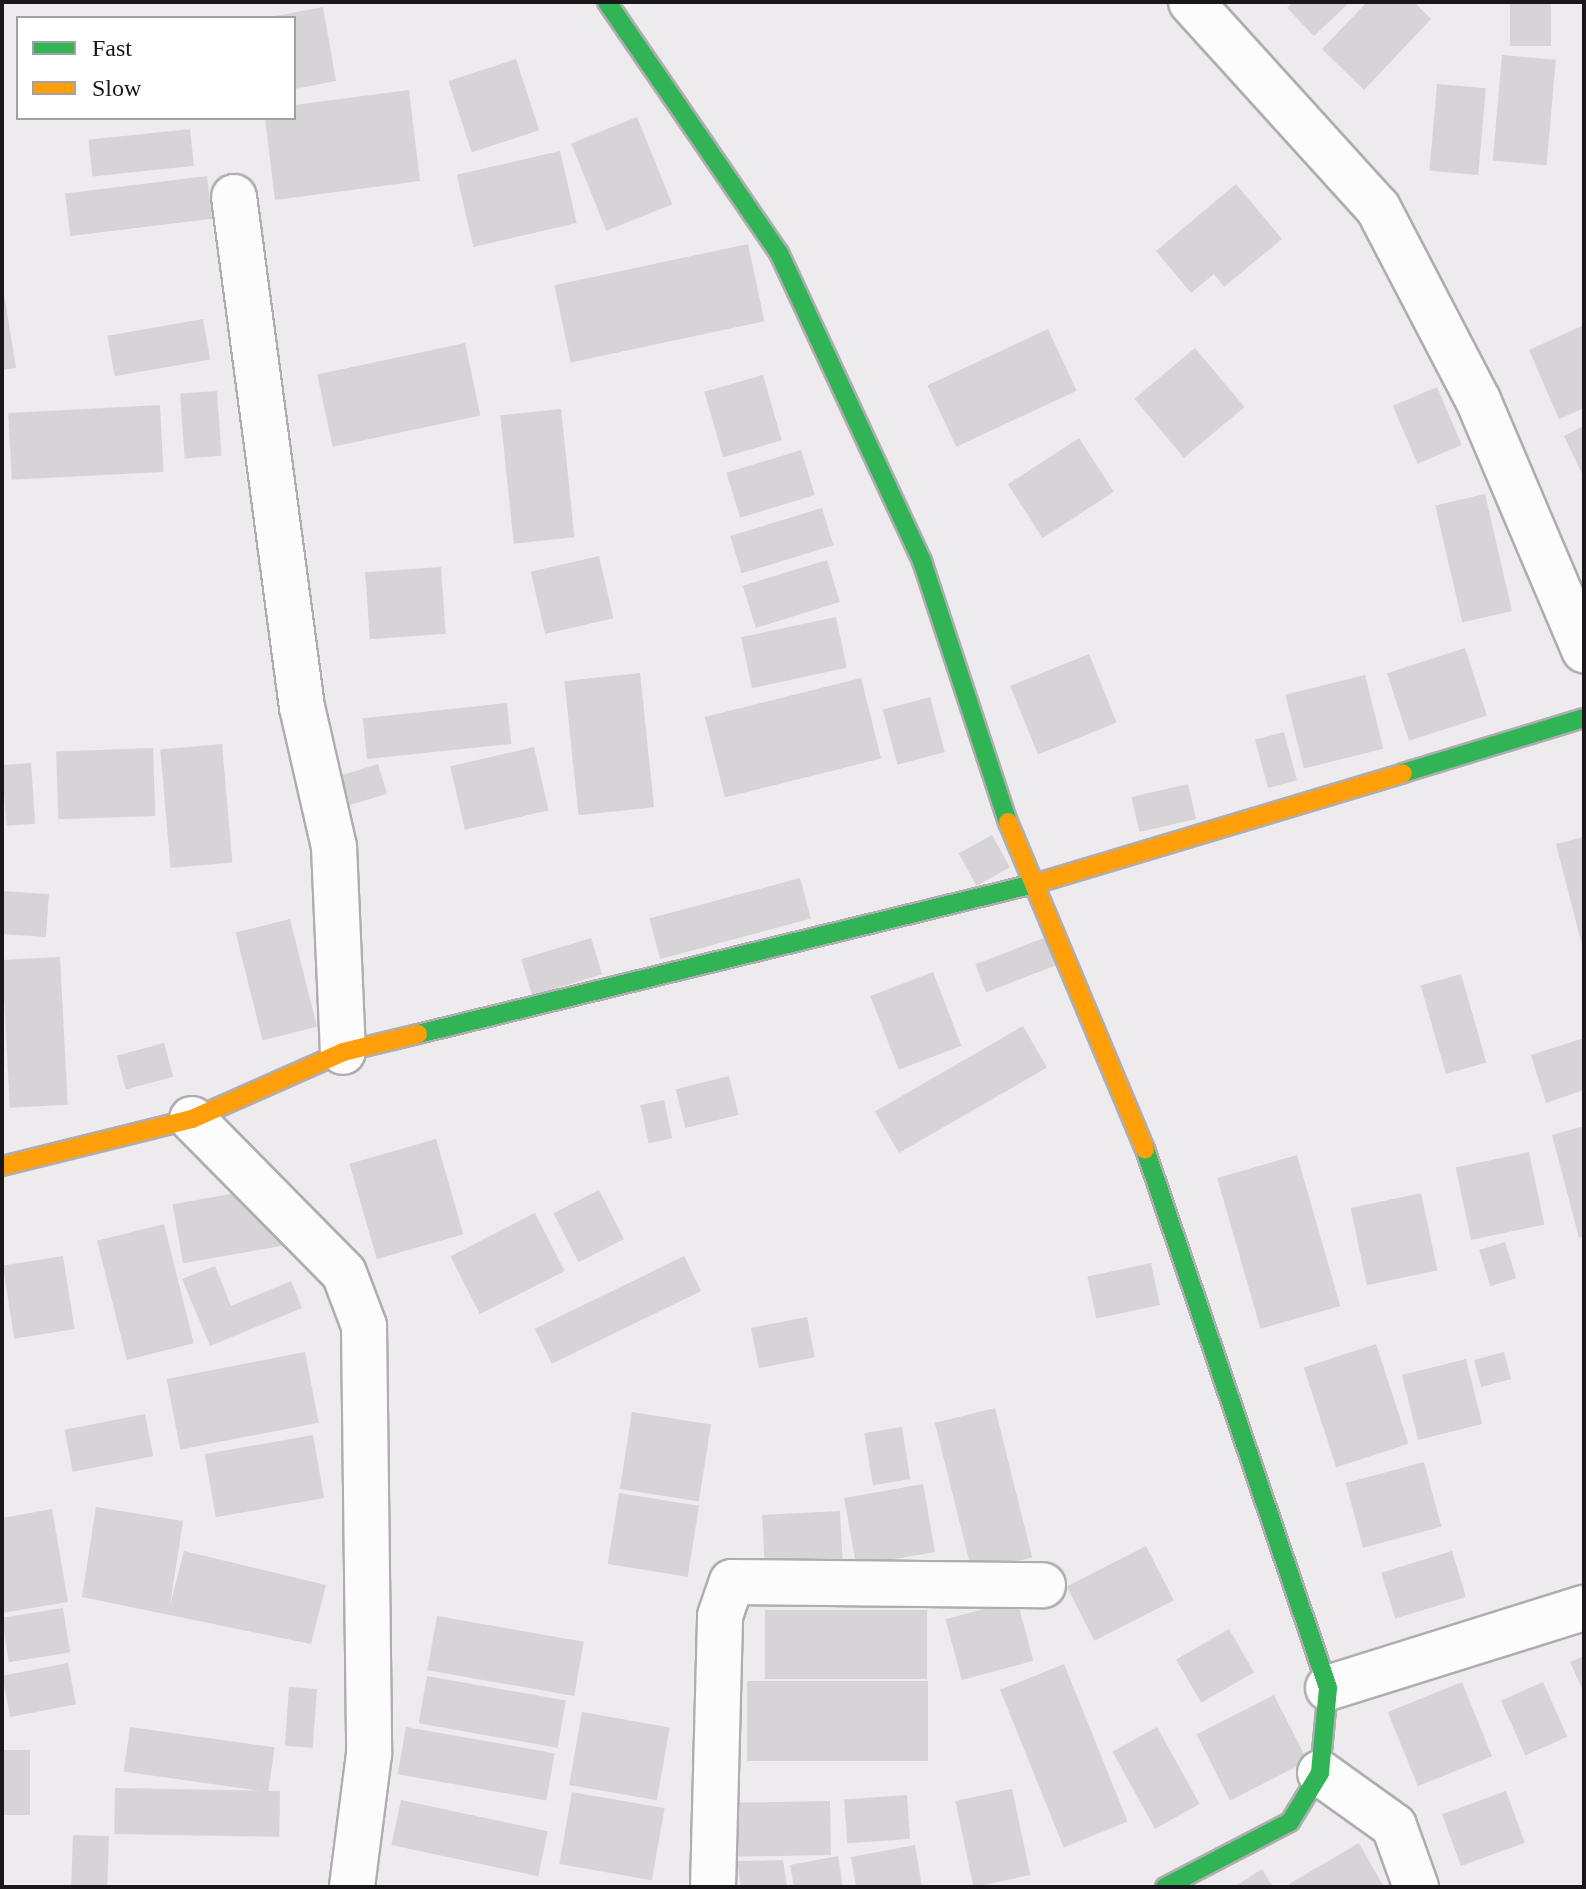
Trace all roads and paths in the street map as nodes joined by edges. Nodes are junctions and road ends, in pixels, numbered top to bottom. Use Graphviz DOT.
graph roads {
  1 [pos="607,2"];
  2 [pos="1191,2"];
  3 [pos="234,197"];
  4 [pos="1584,650"];
  5 [pos="1584,718"];
  6 [pos="1033,884"];
  7 [pos="343,1052"];
  8 [pos="192,1119"];
  9 [pos="2,1166"];
  10 [pos="1043,1585"];
  11 [pos="1584,1608"];
  12 [pos="1328,1688"];
  13 [pos="1320,1773"];
  14 [pos="352,1887"];
  15 [pos="713,1887"];
  16 [pos="1165,1887"];
  17 [pos="1416,1887"];
  1 -- 6 [label="street"];
  2 -- 4 [label="street"];
  3 -- 7 [label="street"];
  5 -- 6 [label="street"];
  6 -- 7 [label="street"];
  6 -- 12 [label="street"];
  7 -- 8 [label="street"];
  8 -- 9 [label="street"];
  8 -- 14 [label="street"];
  10 -- 15 [label="street"];
  11 -- 12 [label="street"];
  12 -- 13 [label="street"];
  13 -- 16 [label="street"];
  13 -- 17 [label="street"];
}
